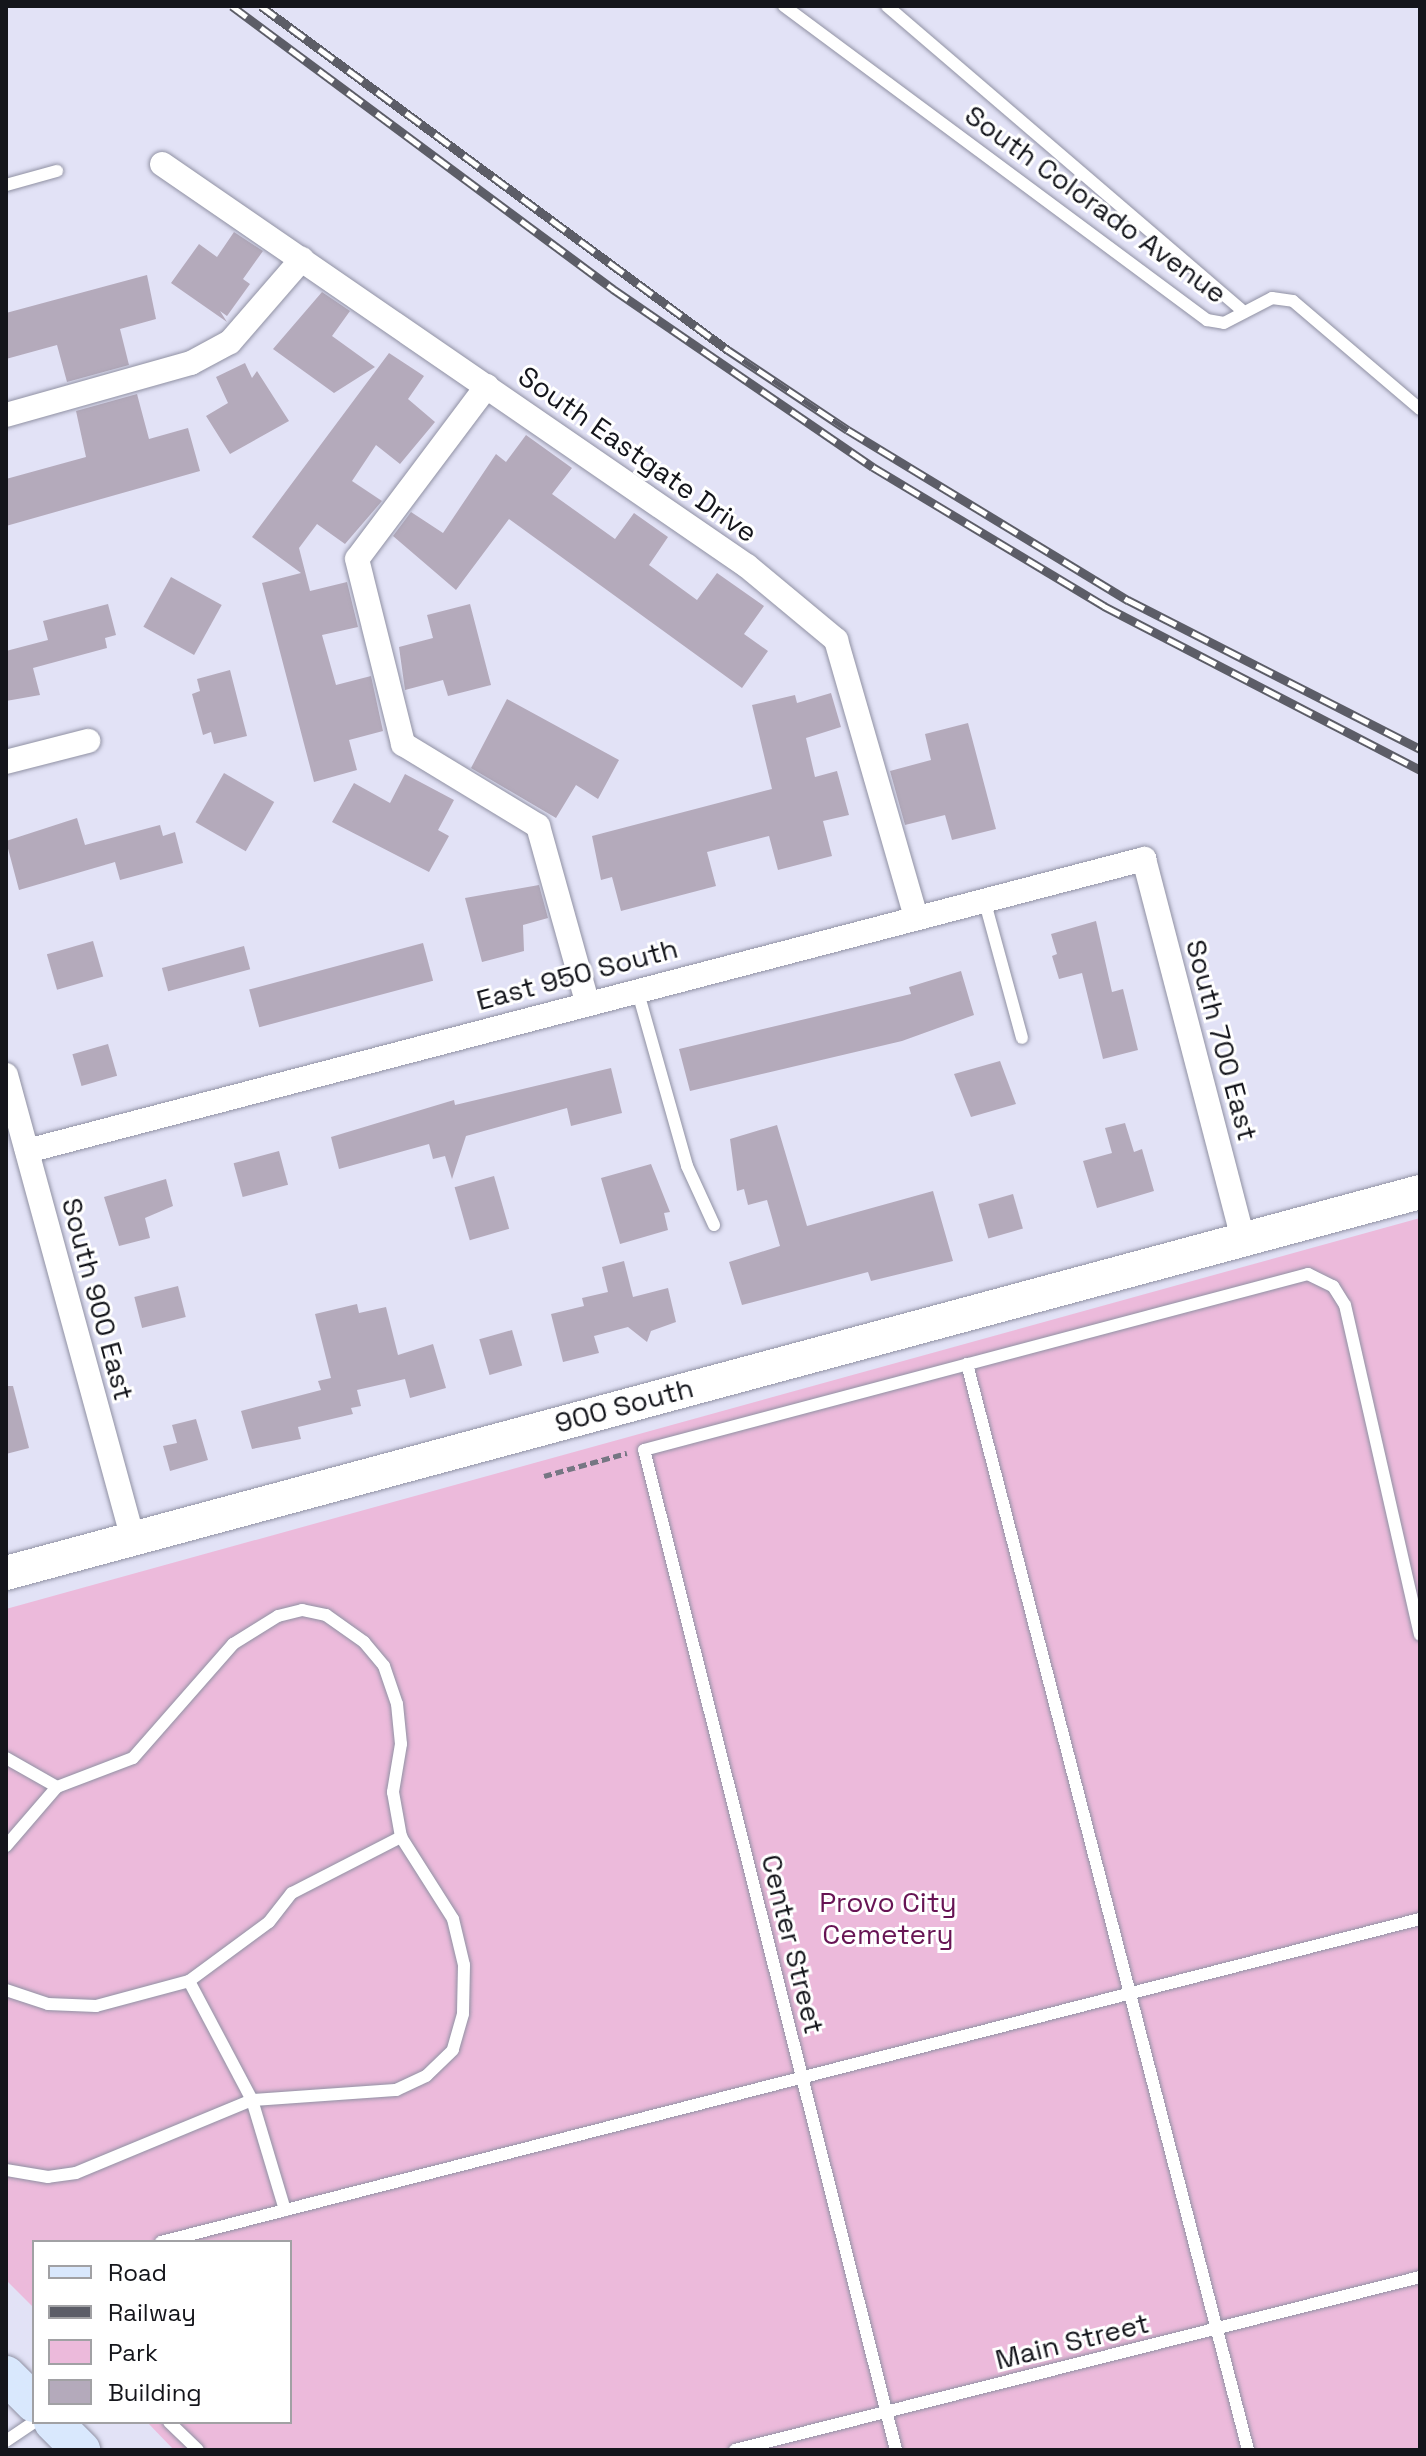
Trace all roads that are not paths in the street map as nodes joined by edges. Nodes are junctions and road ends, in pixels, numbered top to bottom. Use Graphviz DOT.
graph roads {
  1 [pos="784,6"];
  2 [pos="887,6"];
  3 [pos="162,164"];
  4 [pos="57,171"];
  5 [pos="6,185"];
  6 [pos="302,259"];
  7 [pos="1244,312"];
  8 [pos="487,386"];
  9 [pos="1420,409"];
  10 [pos="6,415"];
  11 [pos="88,741"];
  12 [pos="6,762"];
  13 [pos="1144,859"];
  14 [pos="984,899"];
  15 [pos="916,917"];
  16 [pos="637,989"];
  17 [pos="587,1002"];
  18 [pos="1022,1038"];
  19 [pos="6,1075"];
  20 [pos="27,1151"];
  21 [pos="1420,1192"];
  22 [pos="714,1225"];
  23 [pos="1242,1235"];
  24 [pos="967,1364"];
  25 [pos="133,1539"];
  26 [pos="6,1573"];
  27 [pos="1420,1635"];
  28 [pos="6,1758"];
  29 [pos="57,1787"];
  30 [pos="401,1837"];
  31 [pos="6,1846"];
  32 [pos="1420,1919"];
  33 [pos="189,1981"];
  34 [pos="6,1990"];
  35 [pos="1130,1995"];
  36 [pos="802,2078"];
  37 [pos="252,2100"];
  38 [pos="6,2170"];
  39 [pos="285,2210"];
  40 [pos="169,2240"];
  41 [pos="1420,2277"];
  42 [pos="1218,2330"];
  43 [pos="6,2375"];
  44 [pos="32,2401"];
  45 [pos="886,2410"];
  46 [pos="32,2423"];
  47 [pos="55,2424"];
  48 [pos="171,2424"];
  49 [pos="6,2441"];
  50 [pos="81,2450"];
  51 [pos="198,2450"];
  52 [pos="735,2450"];
  53 [pos="896,2450"];
  54 [pos="1248,2450"];
  1 -- 7 [label="lane, South Colorado Avenue"];
  2 -- 7 [label="lane"];
  3 -- 6 [label="street, South Eastgate Drive"];
  4 -- 5 [label="lane"];
  6 -- 8 [label="street, South Eastgate Drive"];
  6 -- 10 [label="street"];
  7 -- 9 [label="lane, South Colorado Avenue"];
  8 -- 15 [label="street, South Eastgate Drive"];
  8 -- 17 [label="street"];
  11 -- 12 [label="street"];
  13 -- 14 [label="street, East 950 South"];
  13 -- 23 [label="street, South 700 East"];
  14 -- 15 [label="street, East 950 South"];
  14 -- 18 [label="lane"];
  15 -- 16 [label="street, East 950 South"];
  16 -- 17 [label="street, East 950 South"];
  16 -- 22 [label="lane"];
  17 -- 20 [label="street, East 950 South"];
  19 -- 20 [label="street, South 900 East"];
  20 -- 25 [label="street, South 900 East"];
  21 -- 23 [label="street, 900 South"];
  23 -- 25 [label="street, 900 South"];
  24 -- 27 [label="lane"];
  24 -- 35 [label="lane"];
  24 -- 36 [label="lane, Center Street"];
  25 -- 26 [label="street, 900 South"];
  28 -- 29 [label="lane"];
  29 -- 30 [label="lane"];
  29 -- 31 [label="lane"];
  30 -- 33 [label="lane"];
  30 -- 37 [label="lane"];
  32 -- 35 [label="lane"];
  33 -- 34 [label="lane"];
  33 -- 37 [label="lane"];
  35 -- 36 [label="lane"];
  35 -- 42 [label="lane"];
  36 -- 39 [label="lane"];
  36 -- 45 [label="lane, Center Street"];
  37 -- 38 [label="lane"];
  37 -- 39 [label="lane"];
  39 -- 40 [label="lane"];
  41 -- 42 [label="lane, Main Street"];
  42 -- 45 [label="lane, Main Street"];
  42 -- 54 [label="lane"];
  43 -- 44 [label="main road"];
  45 -- 52 [label="lane, Main Street"];
  45 -- 53 [label="lane, Center Street"];
  46 -- 49 [label="lane"];
  47 -- 50 [label="main road"];
  48 -- 51 [label="lane"];
}
